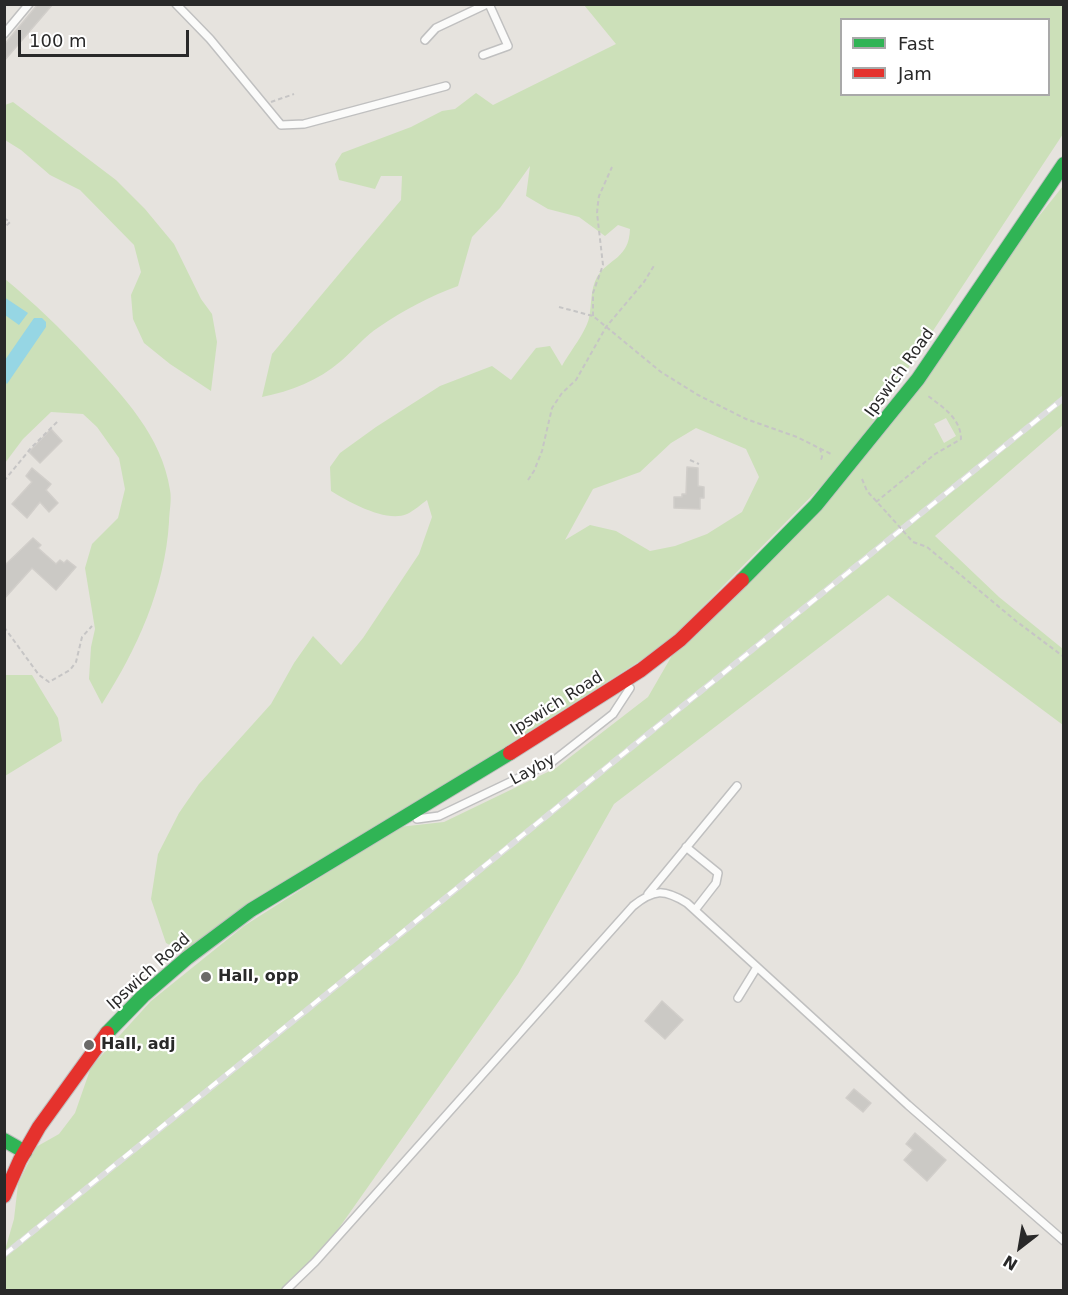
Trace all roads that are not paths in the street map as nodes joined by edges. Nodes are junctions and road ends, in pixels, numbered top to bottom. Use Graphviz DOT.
graph roads {
  1 [pos="29,4"];
  2 [pos="176,4"];
  3 [pos="488,4"];
  4 [pos="4,34"];
  5 [pos="425,40"];
  6 [pos="483,55"];
  7 [pos="446,86"];
  8 [pos="1064,164"];
  9 [pos="641,670"];
  10 [pos="737,786"];
  11 [pos="394,821"];
  12 [pos="686,847"];
  13 [pos="648,894"];
  14 [pos="695,910"];
  15 [pos="757,967"];
  16 [pos="738,998"];
  17 [pos="4,1140"];
  18 [pos="25,1152"];
  19 [pos="4,1196"];
  20 [pos="1064,1241"];
  21 [pos="286,1290"];
  1 -- 4 [label="lane"];
  2 -- 7 [label="lane"];
  3 -- 5 [label="lane"];
  3 -- 6 [label="lane"];
  8 -- 9 [label="main road, Ipswich Road"];
  9 -- 11 [label="main road, Ipswich Road"];
  9 -- 11 [label="lane, Layby"];
  10 -- 12 [label="lane"];
  11 -- 18 [label="main road, Ipswich Road"];
  12 -- 13 [label="lane"];
  12 -- 14 [label="lane"];
  13 -- 14 [label="lane"];
  13 -- 21 [label="lane"];
  14 -- 15 [label="lane"];
  15 -- 16 [label="lane"];
  15 -- 20 [label="lane"];
  17 -- 18 [label="main road"];
  18 -- 19 [label="main road, Ipswich Road"];
}
